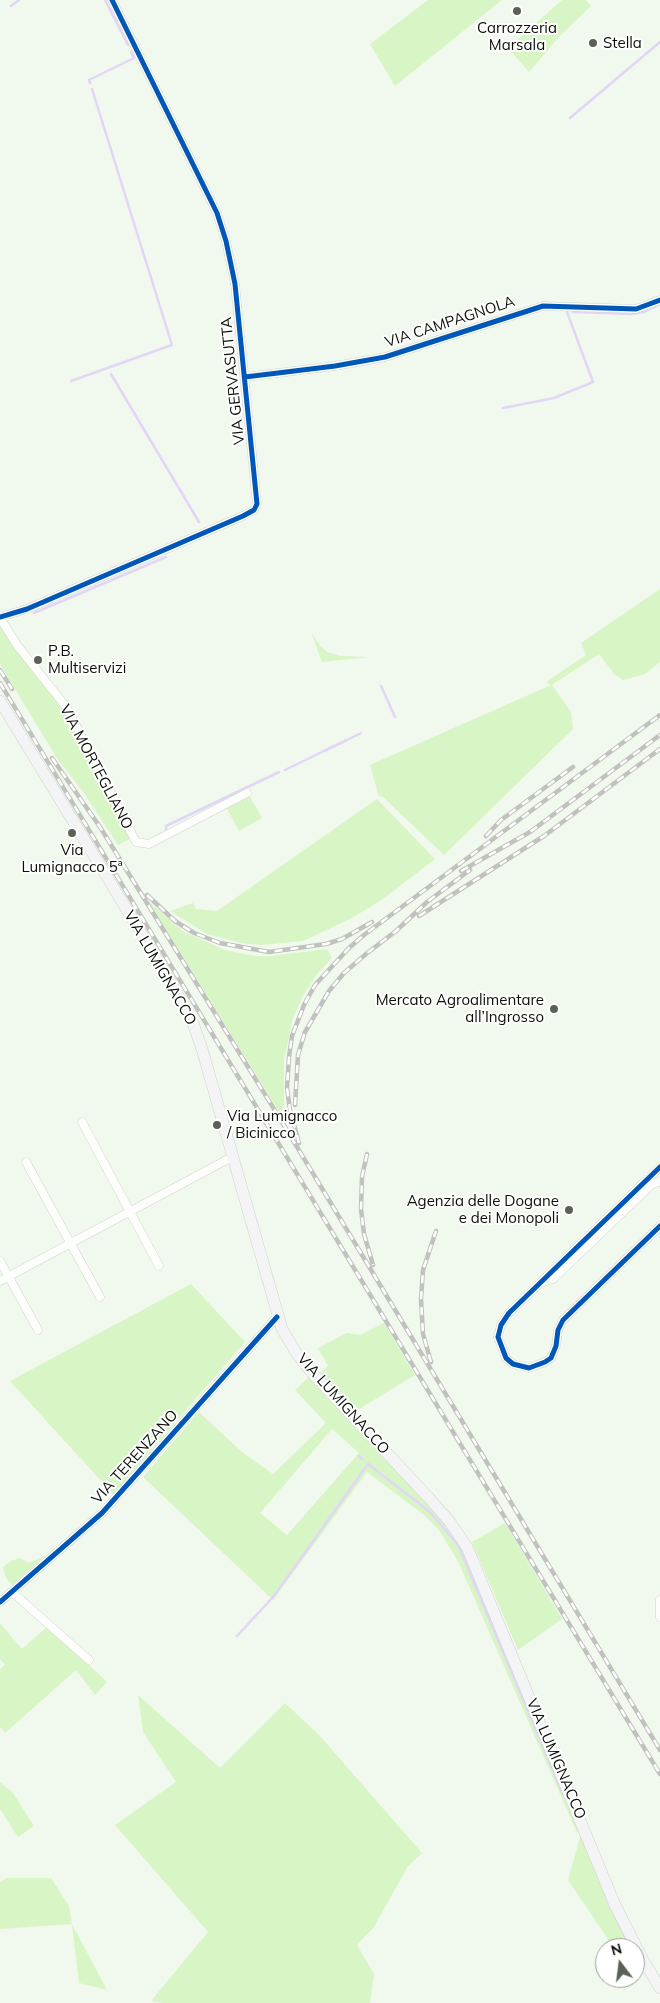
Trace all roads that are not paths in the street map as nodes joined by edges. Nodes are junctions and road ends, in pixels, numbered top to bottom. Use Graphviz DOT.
graph roads {
  1 [pos="112,0"];
  2 [pos="660,300"];
  3 [pos="245,377"];
  4 [pos="0,618"];
  5 [pos="0,701"];
  6 [pos="247,793"];
  7 [pos="82,1122"];
  8 [pos="232,1157"];
  9 [pos="26,1162"];
  10 [pos="660,1167"];
  11 [pos="660,1182"];
  12 [pos="129,1211"];
  13 [pos="660,1226"];
  14 [pos="71,1243"];
  15 [pos="0,1261"];
  16 [pos="158,1266"];
  17 [pos="9,1277"];
  18 [pos="0,1281"];
  19 [pos="539,1284"];
  20 [pos="100,1297"];
  21 [pos="277,1317"];
  22 [pos="38,1330"];
  23 [pos="12,1592"];
  24 [pos="660,1600"];
  25 [pos="0,1602"];
  26 [pos="660,1617"];
  27 [pos="89,1660"];
  28 [pos="660,1988"];
  1 -- 3 [label="street, VIA GERVASUTTA"];
  2 -- 3 [label="street, VIA CAMPAGNOLA"];
  3 -- 4 [label="street, VIA GERVASUTTA"];
  4 -- 6 [label="street, VIA MORTEGLIANO"];
  5 -- 8 [label="main road, VIA LUMIGNACCO"];
  7 -- 12 [label="street"];
  8 -- 12 [label="street"];
  8 -- 21 [label="main road, VIA LUMIGNACCO"];
  9 -- 14 [label="street"];
  10 -- 19 [label="street"];
  11 -- 19 [label="street"];
  12 -- 14 [label="street"];
  12 -- 16 [label="street"];
  13 -- 19 [label="street"];
  14 -- 17 [label="street"];
  14 -- 20 [label="street"];
  15 -- 17 [label="street"];
  17 -- 18 [label="street"];
  17 -- 22 [label="street"];
  21 -- 23 [label="street, VIA TERENZANO"];
  21 -- 28 [label="main road, VIA LUMIGNACCO"];
  23 -- 25 [label="street, VIA TERENZANO"];
  23 -- 27 [label="street"];
  24 -- 26 [label="street"];
}
